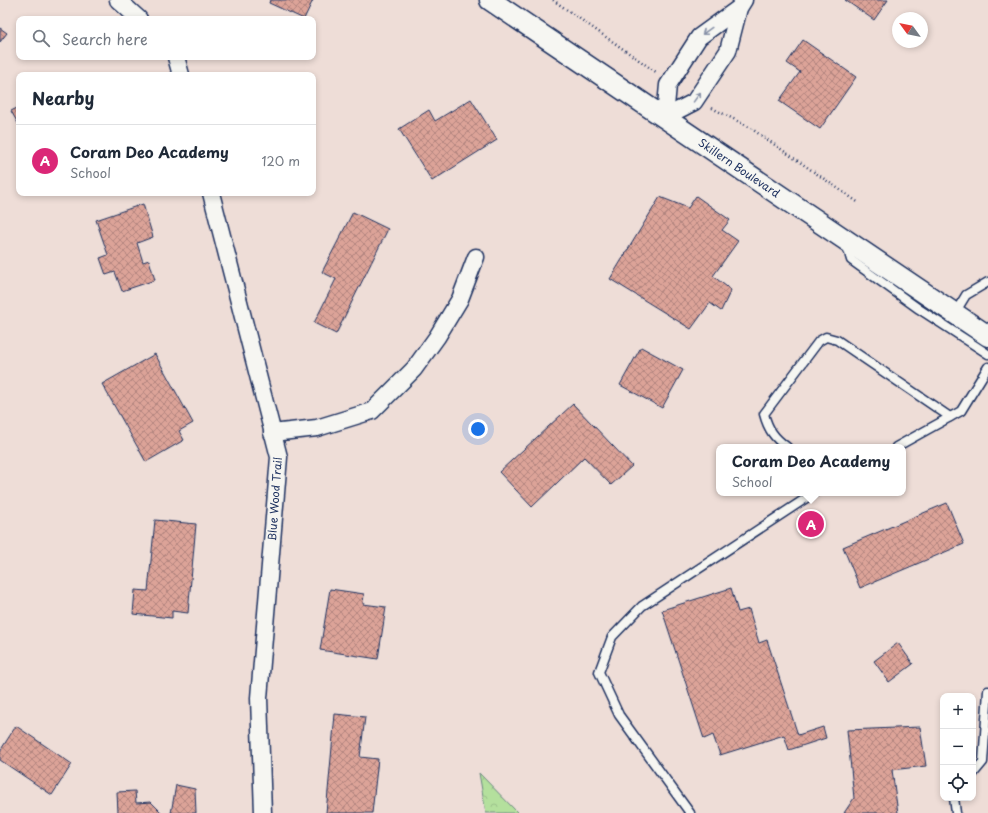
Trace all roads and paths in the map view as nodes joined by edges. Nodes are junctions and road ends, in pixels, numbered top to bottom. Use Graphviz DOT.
graph roads {
  1 [pos="118,0"];
  2 [pos="490,0"];
  3 [pos="741,4"];
  4 [pos="136,16"];
  5 [pos="177,60"];
  6 [pos="179,72"];
  7 [pos="665,118"];
  8 [pos="212,196"];
  9 [pos="476,257"];
  10 [pos="988,282"];
  11 [pos="950,320"];
  12 [pos="988,336"];
  13 [pos="988,354"];
  14 [pos="988,367"];
  15 [pos="950,417"];
  16 [pos="272,433"];
  17 [pos="783,444"];
  18 [pos="901,444"];
  19 [pos="809,496"];
  20 [pos="987,696"];
  21 [pos="985,765"];
  22 [pos="976,772"];
  23 [pos="954,801"];
  24 [pos="263,813"];
  25 [pos="690,813"];
  26 [pos="956,813"];
  1 -- 4 [label="street"];
  2 -- 7 [label="street, Skillern Boulevard"];
  7 -- 3 [label="street, one-way"];
  3 -- 7 [label="street, one-way"];
  5 -- 6 [label="street"];
  7 -- 11 [label="street, Skillern Boulevard"];
  8 -- 16 [label="street, Blue Wood Trail"];
  9 -- 16 [label="street"];
  10 -- 11 [label="lane"];
  11 -- 12 [label="street, Skillern Boulevard"];
  11 -- 13 [label="lane"];
  14 -- 15 [label="lane"];
  15 -- 17 [label="lane"];
  15 -- 18 [label="lane"];
  16 -- 24 [label="street, Blue Wood Trail"];
  19 -- 25 [label="lane"];
  20 -- 21 [label="lane"];
  21 -- 22 [label="lane"];
  23 -- 26 [label="lane"];
}
